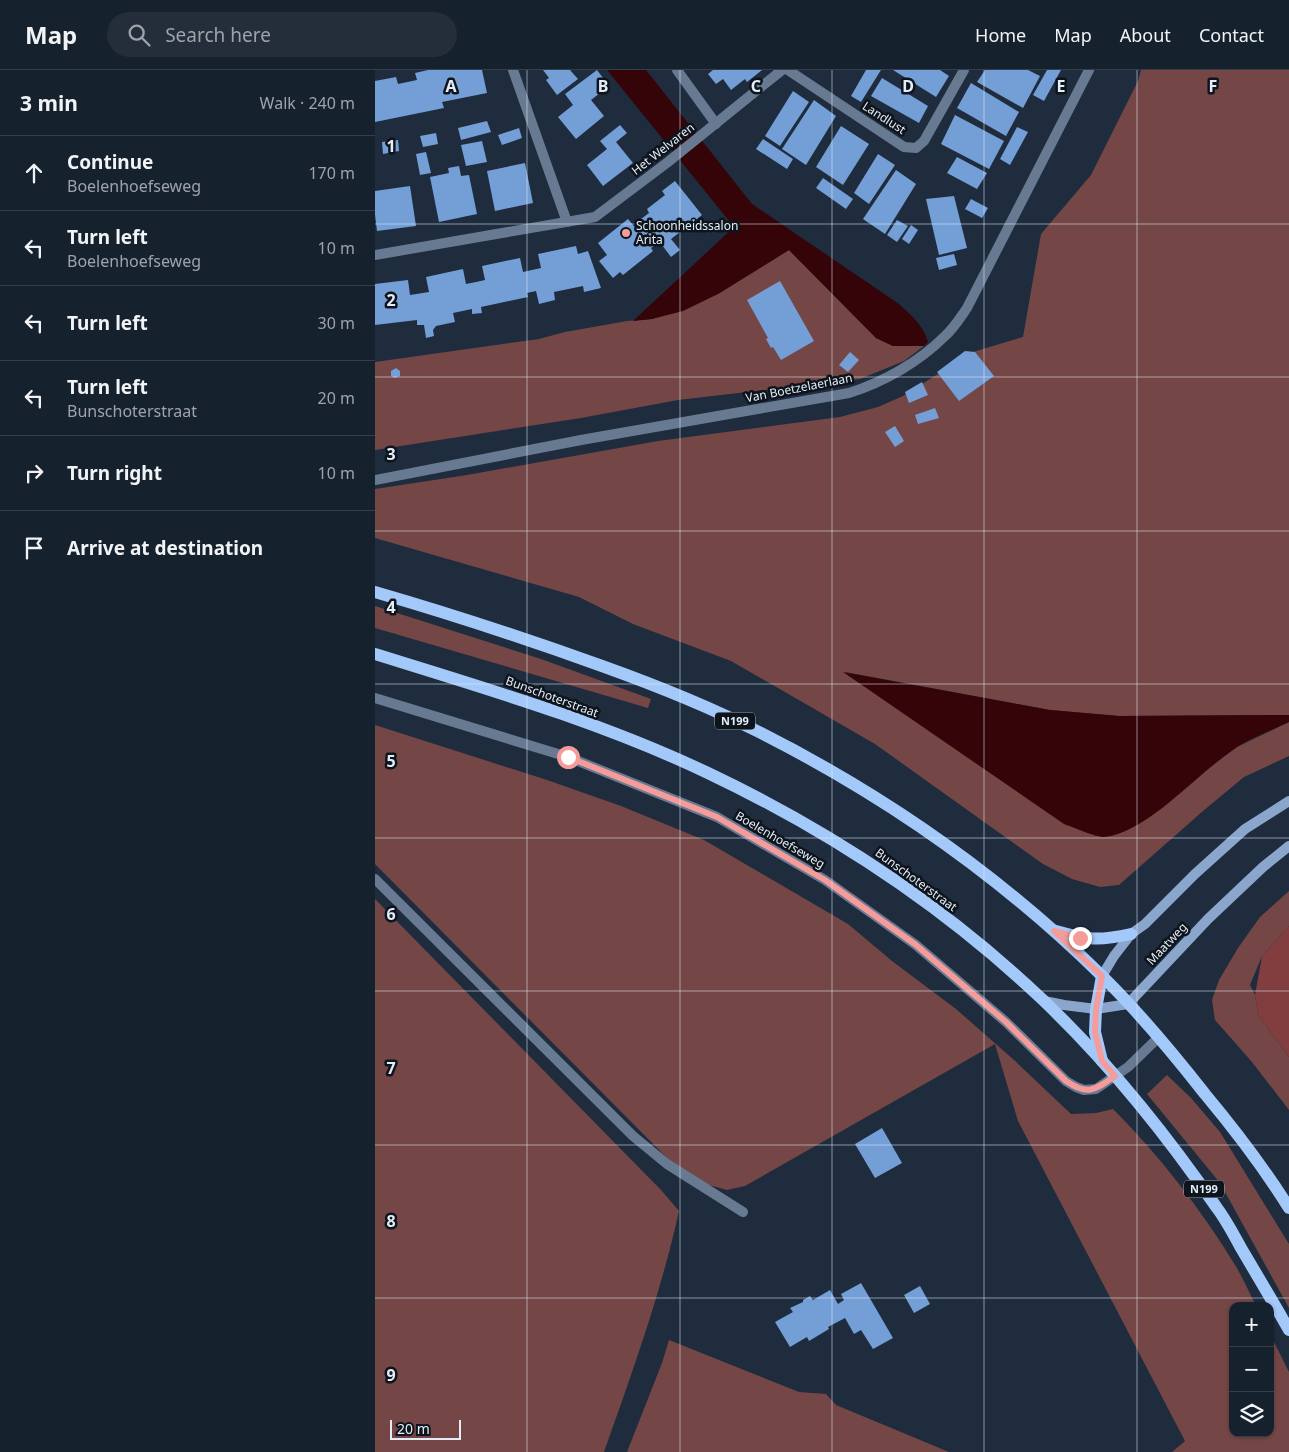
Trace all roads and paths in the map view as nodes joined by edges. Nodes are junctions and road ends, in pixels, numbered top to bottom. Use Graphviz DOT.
graph roads {
  1 [pos="513,70"];
  2 [pos="677,70"];
  3 [pos="782,70"];
  4 [pos="788,70"];
  5 [pos="964,70"];
  6 [pos="1089,70"];
  7 [pos="716,124"];
  8 [pos="567,222"];
  9 [pos="375,255"];
  10 [pos="375,480"];
  11 [pos="375,592"];
  12 [pos="375,654"];
  13 [pos="375,698"];
  14 [pos="1289,801"];
  15 [pos="1289,846"];
  16 [pos="375,879"];
  17 [pos="1054,931"];
  18 [pos="1131,934"];
  19 [pos="1102,976"];
  20 [pos="1044,1001"];
  21 [pos="1128,1004"];
  22 [pos="1096,1009"];
  23 [pos="1159,1037"];
  24 [pos="1102,1061"];
  25 [pos="1115,1076"];
  26 [pos="1289,1208"];
  27 [pos="743,1212"];
  28 [pos="1289,1330"];
  1 -- 8 [label="street"];
  2 -- 7 [label="street"];
  3 -- 7 [label="street, Het Welvaren"];
  4 -- 5 [label="street, Landlust"];
  6 -- 10 [label="street, Van Boetzelaerlaan"];
  7 -- 8 [label="street, Het Welvaren"];
  8 -- 9 [label="street, Het Welvaren"];
  11 -- 17 [label="main road, N199"];
  12 -- 20 [label="main road, Bunschoterstraat / N199"];
  13 -- 25 [label="street, Boelenhoefseweg"];
  14 -- 18 [label="main road"];
  15 -- 21 [label="main road, Maatweg"];
  16 -- 27 [label="street"];
  17 -- 18 [label="main road"];
  17 -- 19 [label="main road, N199"];
  18 -- 19 [label="main road"];
  19 -- 21 [label="main road, N199"];
  19 -- 22 [label="main road"];
  20 -- 22 [label="main road"];
  20 -- 24 [label="main road, Bunschoterstraat / N199"];
  21 -- 22 [label="main road"];
  21 -- 23 [label="main road, N199"];
  22 -- 24 [label="main road"];
  23 -- 25 [label="street, Boelenhoefseweg"];
  23 -- 26 [label="main road, N199"];
  24 -- 25 [label="main road, Bunschoterstraat / N199"];
  25 -- 28 [label="main road, Bunschoterstraat / N199"];
}
